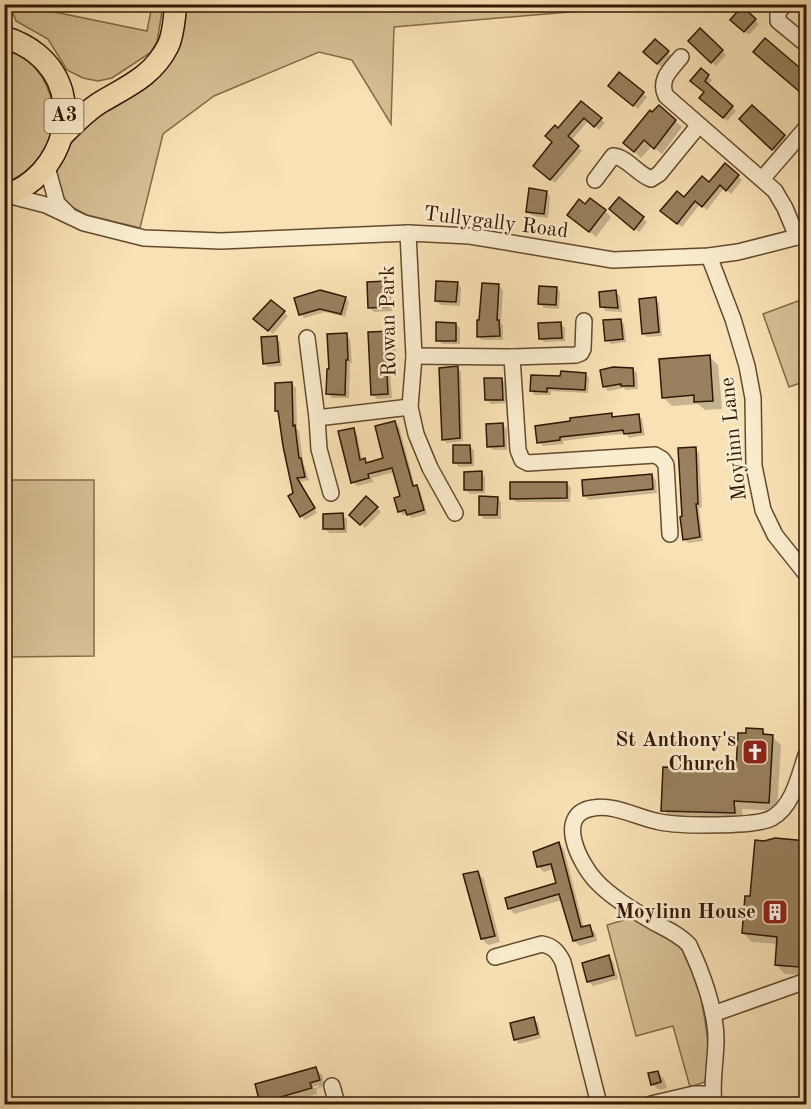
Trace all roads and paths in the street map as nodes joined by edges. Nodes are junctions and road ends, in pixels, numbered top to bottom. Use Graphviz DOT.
graph roads {
  1 [pos="176,4"];
  2 [pos="785,4"];
  3 [pos="4,37"];
  4 [pos="807,44"];
  5 [pos="681,57"];
  6 [pos="699,126"];
  7 [pos="807,128"];
  8 [pos="62,136"];
  9 [pos="47,167"];
  10 [pos="763,178"];
  11 [pos="595,180"];
  12 [pos="6,195"];
  13 [pos="72,218"];
  14 [pos="408,233"];
  15 [pos="802,235"];
  16 [pos="709,256"];
  17 [pos="584,321"];
  18 [pos="307,338"];
  19 [pos="414,356"];
  20 [pos="512,357"];
  21 [pos="410,407"];
  22 [pos="317,418"];
  23 [pos="331,493"];
  24 [pos="455,513"];
  25 [pos="670,534"];
  26 [pos="807,574"];
  27 [pos="807,755"];
  28 [pos="495,957"];
  29 [pos="807,981"];
  30 [pos="713,1014"];
  31 [pos="332,1086"];
  32 [pos="713,1099"];
  33 [pos="337,1104"];
  34 [pos="599,1104"];
  35 [pos="651,1104"];
  1 -- 8 [label="highway, A3"];
  2 -- 4 [label="street"];
  3 -- 8 [label="highway, A3"];
  5 -- 6 [label="street"];
  6 -- 10 [label="street"];
  6 -- 11 [label="street"];
  7 -- 10 [label="street"];
  8 -- 9 [label="highway, A3"];
  9 -- 12 [label="highway, A3"];
  9 -- 13 [label="street"];
  10 -- 15 [label="street"];
  12 -- 13 [label="street, Tullygally Road"];
  13 -- 14 [label="street, Tullygally Road"];
  14 -- 16 [label="street, Tullygally Road"];
  14 -- 19 [label="street, Rowan Park"];
  15 -- 16 [label="street, Tullygally Road"];
  16 -- 26 [label="street, Moylinn Lane"];
  17 -- 20 [label="street"];
  18 -- 22 [label="street"];
  19 -- 20 [label="street"];
  19 -- 21 [label="street, Rowan Park"];
  20 -- 25 [label="street"];
  21 -- 22 [label="street, Rowan Park"];
  21 -- 24 [label="street, Rowan Park"];
  22 -- 23 [label="street"];
  27 -- 30 [label="street"];
  28 -- 34 [label="street"];
  29 -- 30 [label="street"];
  30 -- 32 [label="street"];
  31 -- 33 [label="street"];
  32 -- 35 [label="street"];
}
